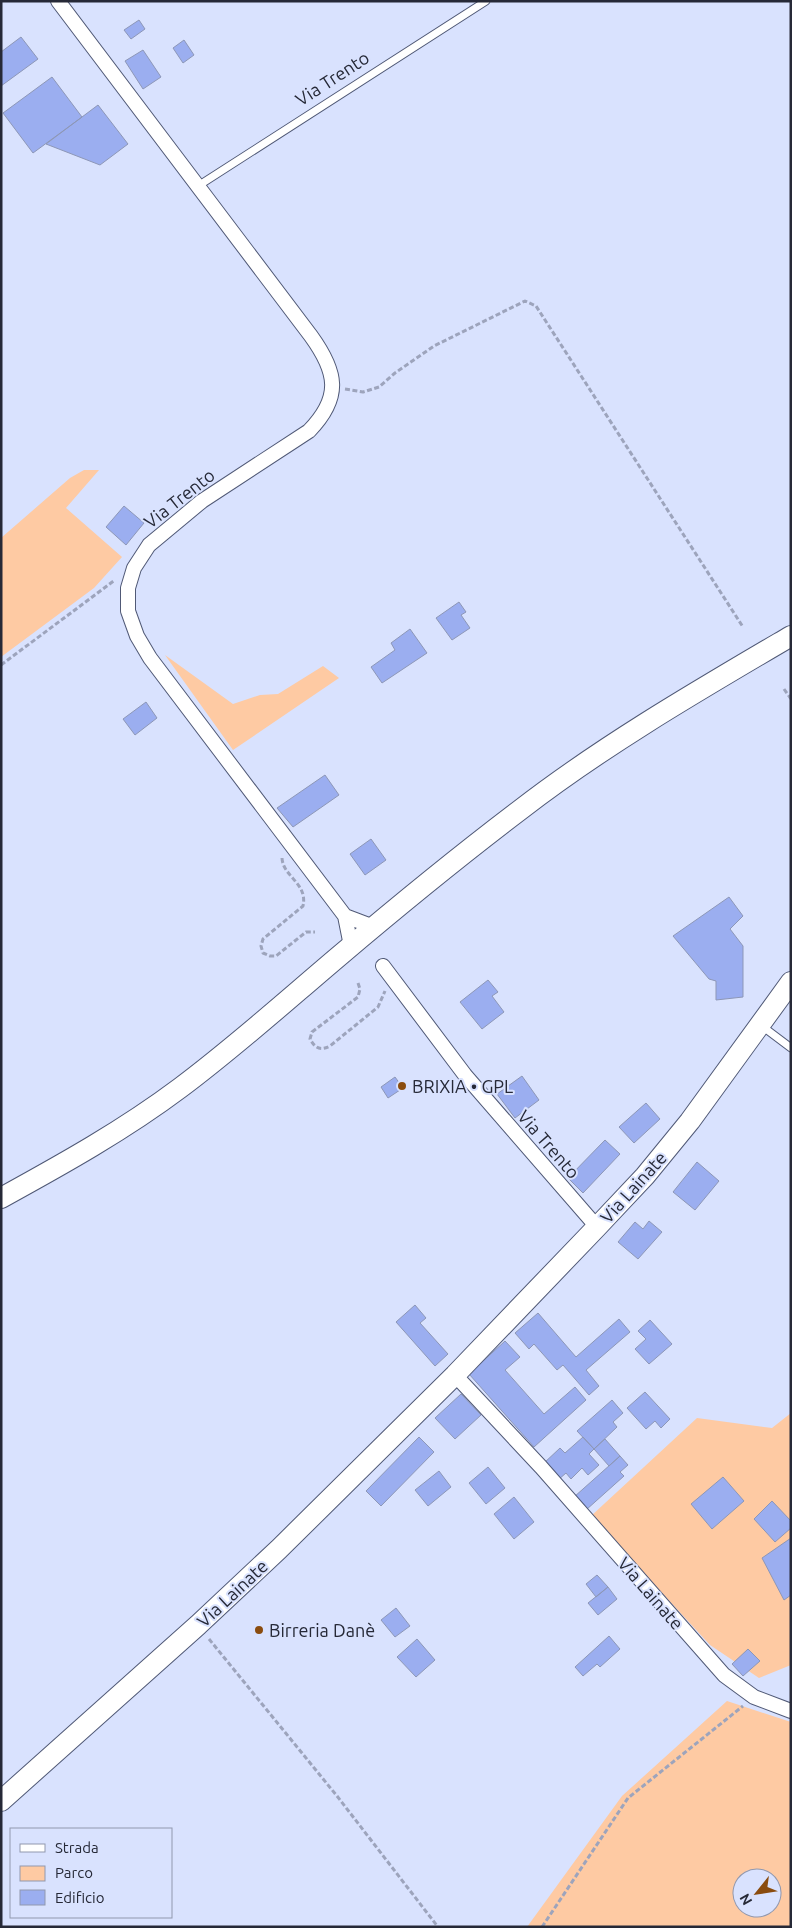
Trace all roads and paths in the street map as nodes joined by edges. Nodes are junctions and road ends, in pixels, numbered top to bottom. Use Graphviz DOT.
graph roads {
  1 [pos="58,1"];
  2 [pos="486,1"];
  3 [pos="198,187"];
  4 [pos="332,385"];
  5 [pos="134,568"];
  6 [pos="744,627"];
  7 [pos="791,636"];
  8 [pos="1,665"];
  9 [pos="784,690"];
  10 [pos="791,699"];
  11 [pos="293,847"];
  12 [pos="345,916"];
  13 [pos="374,927"];
  14 [pos="314,932"];
  15 [pos="351,946"];
  16 [pos="383,966"];
  17 [pos="358,982"];
  18 [pos="791,982"];
  19 [pos="396,983"];
  20 [pos="760,1024"];
  21 [pos="791,1048"];
  22 [pos="1,1198"];
  23 [pos="597,1227"];
  24 [pos="455,1375"];
  25 [pos="198,1625"];
  26 [pos="753,1696"];
  27 [pos="791,1711"];
  28 [pos="1,1801"];
  29 [pos="438,1927"];
  30 [pos="542,1927"];
  1 -- 3 [label="street, Via Trento"];
  2 -- 3 [label="lane, Via Trento"];
  3 -- 4 [label="street, Via Trento"];
  4 -- 5 [label="street, Via Trento"];
  4 -- 6 [label="path"];
  5 -- 8 [label="path"];
  5 -- 11 [label="street, Via Trento"];
  7 -- 13 [label="main road"];
  9 -- 10 [label="path"];
  11 -- 12 [label="street, Via Trento"];
  11 -- 14 [label="path"];
  12 -- 13 [label="street"];
  12 -- 15 [label="street"];
  13 -- 15 [label="main road"];
  15 -- 22 [label="main road"];
  16 -- 19 [label="street, Via Trento"];
  17 -- 19 [label="path"];
  18 -- 20 [label="main road, Via Lainate"];
  19 -- 23 [label="street, Via Trento"];
  20 -- 21 [label="lane"];
  20 -- 23 [label="main road, Via Lainate"];
  23 -- 24 [label="main road, Via Lainate"];
  24 -- 25 [label="main road, Via Lainate"];
  24 -- 26 [label="street, Via Lainate"];
  25 -- 28 [label="main road, Via Lainate"];
  25 -- 29 [label="path"];
  26 -- 27 [label="street, Via Lainate"];
  26 -- 30 [label="path"];
}
